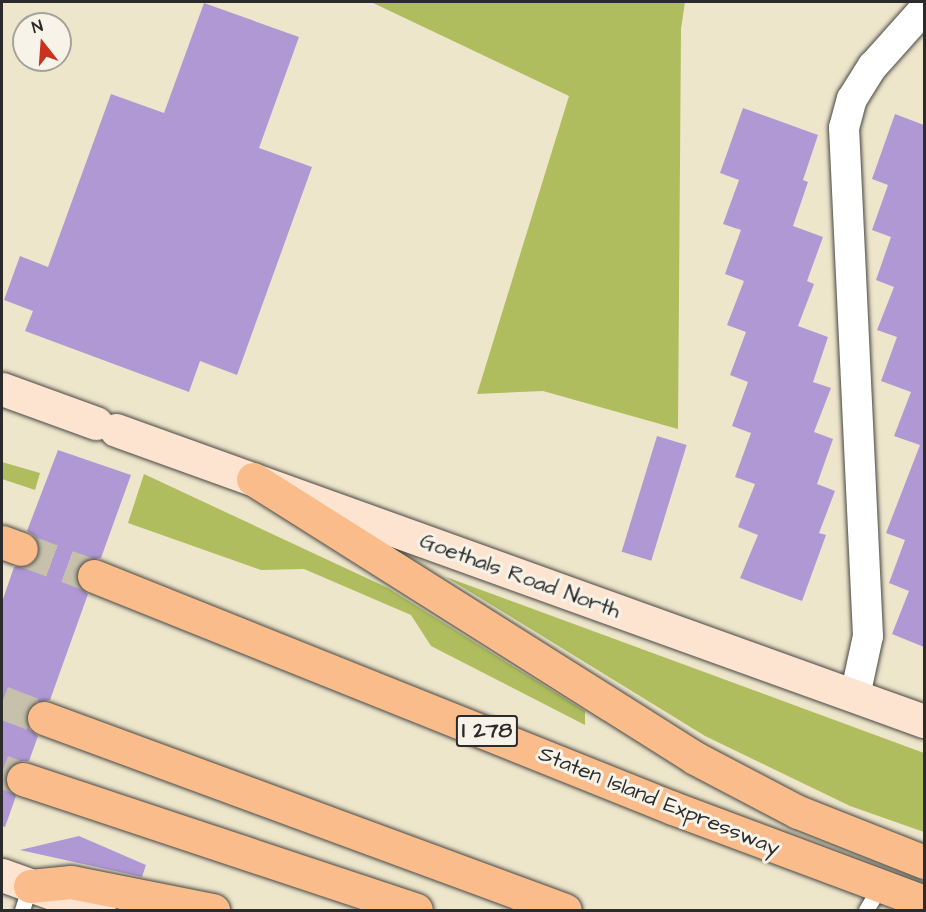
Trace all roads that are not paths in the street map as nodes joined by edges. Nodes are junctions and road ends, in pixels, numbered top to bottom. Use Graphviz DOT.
graph roads {
  1 [pos="924,9"];
  2 [pos="2,389"];
  3 [pos="253,479"];
  4 [pos="94,576"];
  5 [pos="855,696"];
  6 [pos="44,718"];
  7 [pos="924,721"];
  8 [pos="23,779"];
  9 [pos="924,862"];
  10 [pos="18,890"];
  11 [pos="873,898"];
  12 [pos="924,902"];
  13 [pos="99,910"];
  14 [pos="213,910"];
  15 [pos="416,910"];
  16 [pos="565,910"];
  1 -- 5 [label="street"];
  2 -- 3 [label="street, Goethals Road North"];
  3 -- 5 [label="street, Goethals Road North"];
  3 -- 9 [label="highway"];
  4 -- 11 [label="highway, Staten Island Expressway / I 278"];
  5 -- 7 [label="street, Goethals Road North"];
  6 -- 16 [label="highway"];
  8 -- 15 [label="highway"];
  10 -- 13 [label="street"];
  10 -- 14 [label="highway"];
  11 -- 12 [label="highway, Staten Island Expressway / I 278"];
}
